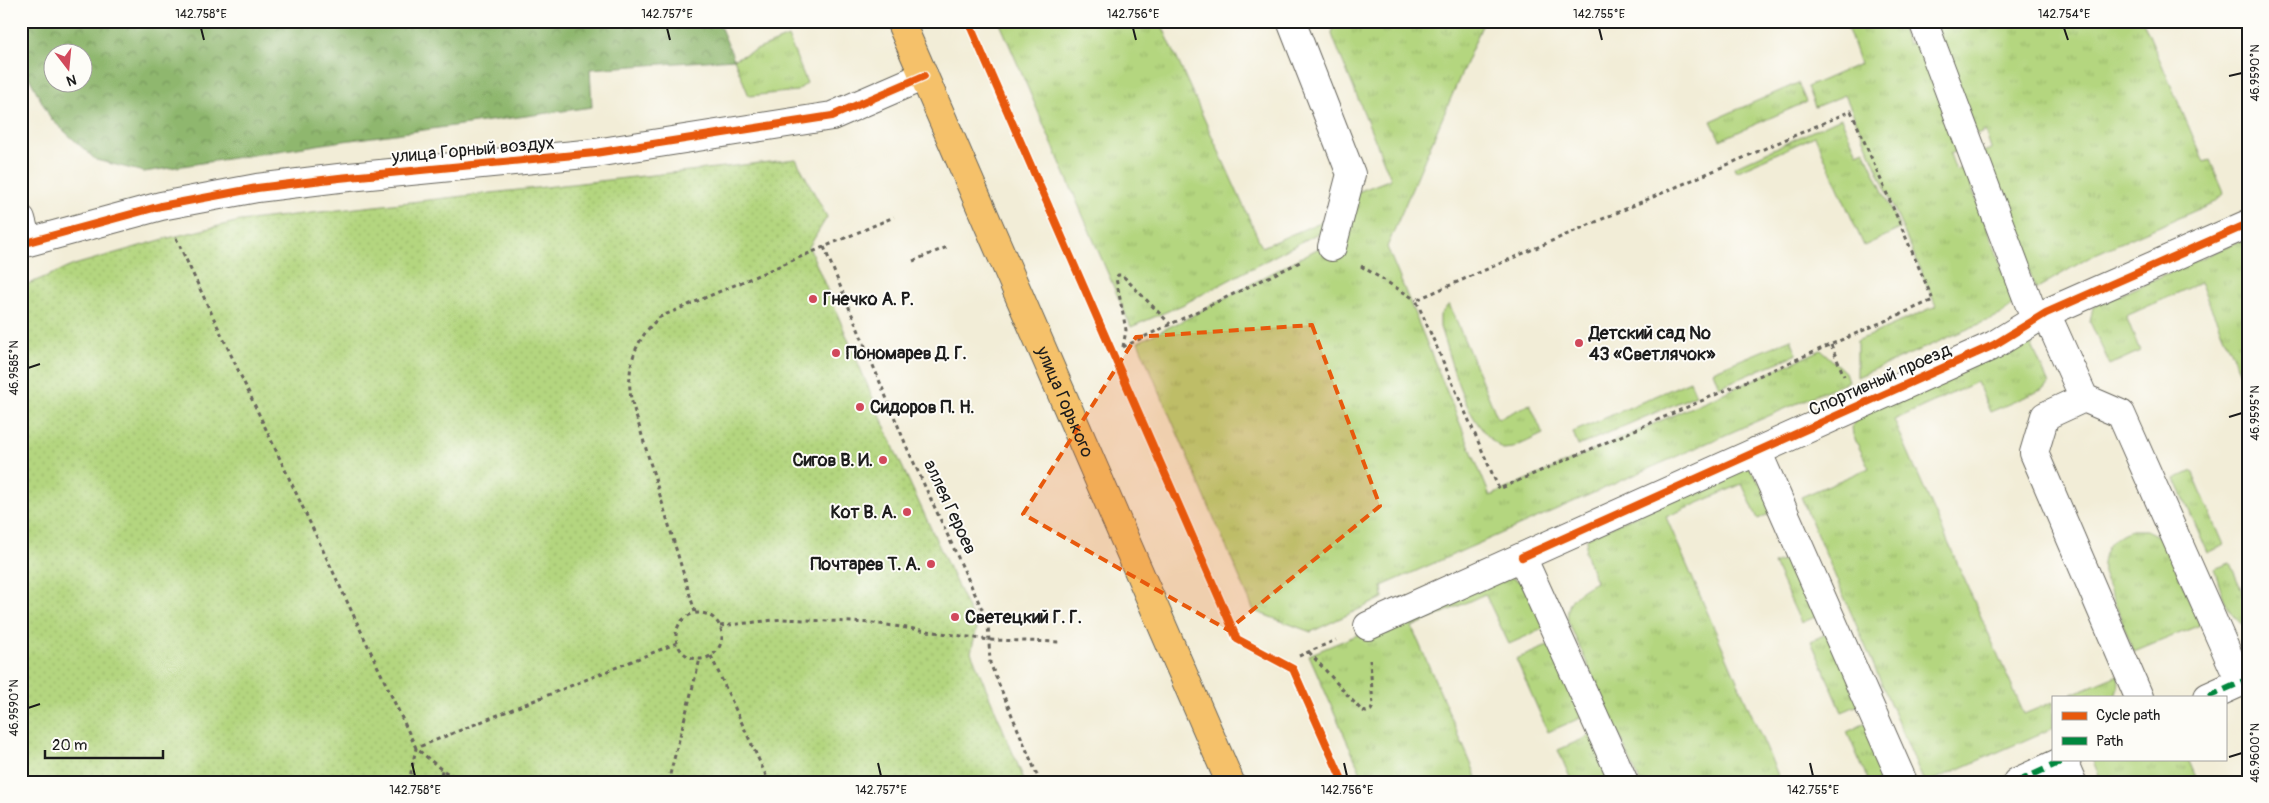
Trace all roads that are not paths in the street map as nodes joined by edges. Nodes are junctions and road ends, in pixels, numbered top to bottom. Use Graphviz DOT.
graph roads {
  1 [pos="900,21"];
  2 [pos="1922,21"];
  3 [pos="1293,22"];
  4 [pos="924,76"];
  5 [pos="2248,224"];
  6 [pos="23,235"];
  7 [pos="1332,247"];
  8 [pos="2040,316"];
  9 [pos="2084,398"];
  10 [pos="1757,452"];
  11 [pos="1522,557"];
  12 [pos="1368,626"];
  13 [pos="2244,681"];
  14 [pos="2139,696"];
  15 [pos="2210,696"];
  16 [pos="2068,767"];
  17 [pos="1230,782"];
  18 [pos="1624,782"];
  19 [pos="1903,782"];
  20 [pos="2017,782"];
  1 -- 4 [label="main road, улица Горького"];
  2 -- 8 [label="street"];
  3 -- 7 [label="street"];
  4 -- 6 [label="street, улица Горный воздух"];
  4 -- 17 [label="main road, улица Горького"];
  5 -- 8 [label="street, Спортивный проезд"];
  8 -- 9 [label="street"];
  8 -- 10 [label="street, Спортивный проезд"];
  9 -- 13 [label="street"];
  9 -- 14 [label="street"];
  10 -- 11 [label="street, Спортивный проезд"];
  10 -- 19 [label="street"];
  11 -- 12 [label="street, Спортивный проезд"];
  11 -- 18 [label="street"];
  13 -- 15 [label="street"];
  16 -- 20 [label="street"];
}
